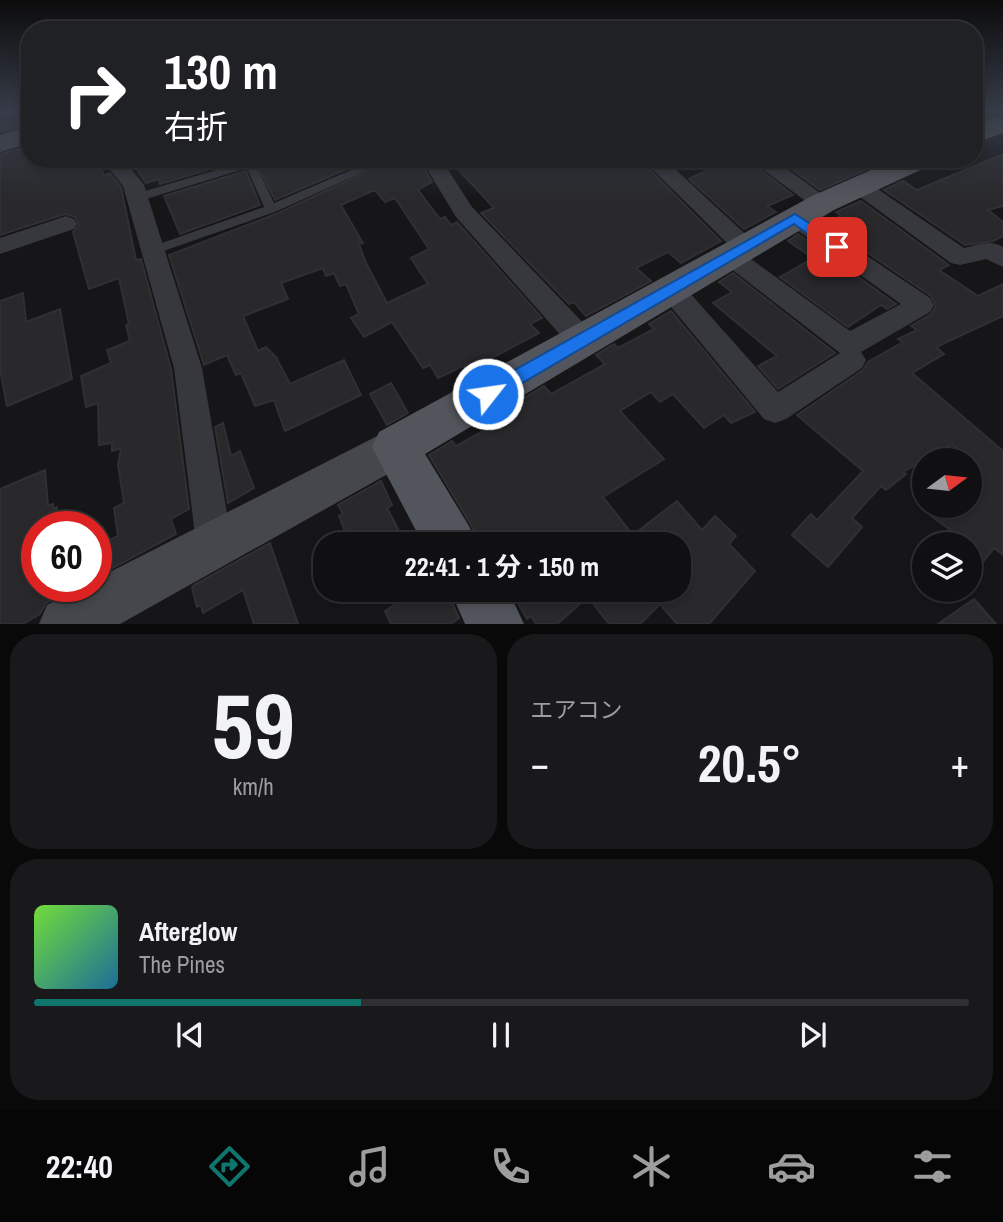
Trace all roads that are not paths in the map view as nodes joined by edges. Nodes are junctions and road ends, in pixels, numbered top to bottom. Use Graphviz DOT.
graph roads {
  1 [pos="119,168"];
  2 [pos="234,168"];
  3 [pos="252,168"];
  4 [pos="366,168"];
  5 [pos="437,168"];
  6 [pos="660,168"];
  7 [pos="768,168"];
  8 [pos="900,168"];
  9 [pos="859,186"];
  10 [pos="136,198"];
  11 [pos="271,209"];
  12 [pos="809,211"];
  13 [pos="66,224"];
  14 [pos="0,246"];
  15 [pos="737,250"];
  16 [pos="152,251"];
  17 [pos="1003,259"];
  18 [pos="671,289"];
  19 [pos="582,340"];
  20 [pos="852,360"];
  21 [pos="395,447"];
  22 [pos="444,532"];
  23 [pos="214,542"];
  24 [pos="484,602"];
  25 [pos="66,624"];
  26 [pos="496,624"];
  1 -- 10 [label="street"];
  2 -- 10 [label="lane"];
  3 -- 11 [label="lane"];
  4 -- 11 [label="lane"];
  5 -- 19 [label="street"];
  6 -- 15 [label="street"];
  7 -- 12 [label="street"];
  8 -- 9 [label="main road"];
  9 -- 12 [label="main road"];
  9 -- 17 [label="street"];
  10 -- 16 [label="street"];
  11 -- 16 [label="lane"];
  12 -- 15 [label="main road"];
  12 -- 15 [label="street"];
  13 -- 14 [label="street"];
  15 -- 18 [label="main road"];
  16 -- 23 [label="street"];
  18 -- 19 [label="main road"];
  18 -- 20 [label="street"];
  19 -- 21 [label="main road"];
  21 -- 22 [label="main road"];
  21 -- 23 [label="street"];
  23 -- 25 [label="street"];
  24 -- 26 [label="main road"];
}
